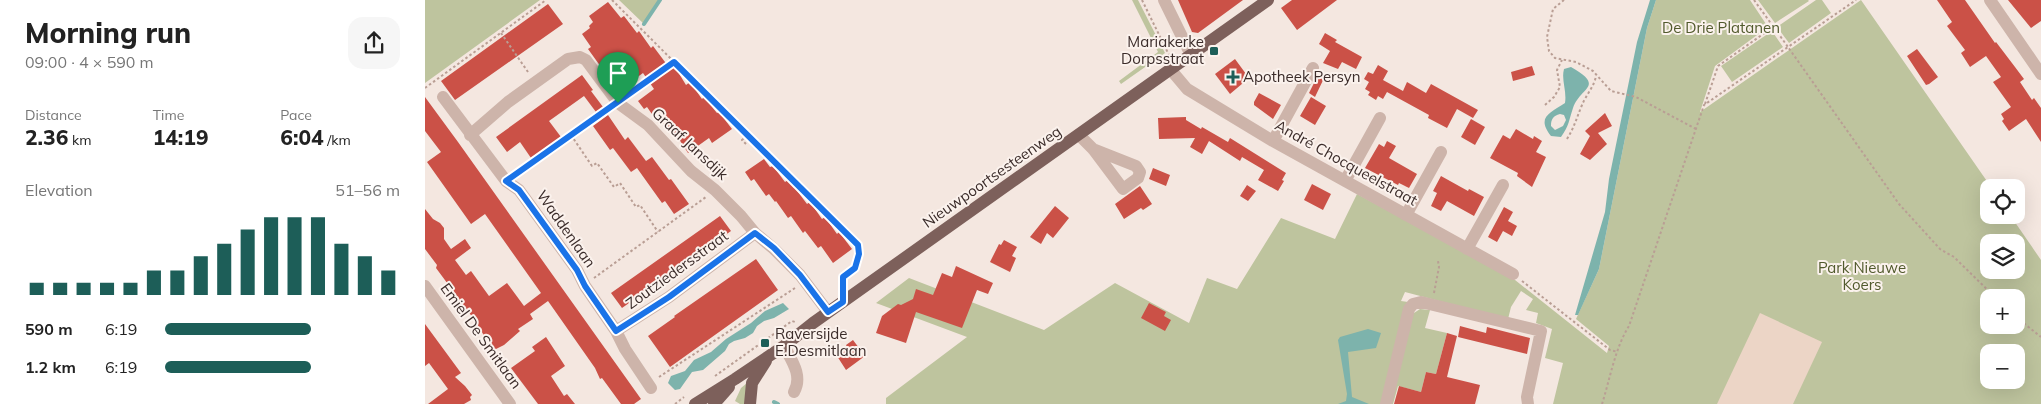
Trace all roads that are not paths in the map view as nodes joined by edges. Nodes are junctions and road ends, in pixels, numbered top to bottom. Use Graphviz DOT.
graph roads {
  1 [pos="1164,0"];
  2 [pos="1268,0"];
  3 [pos="1990,0"];
  4 [pos="1191,55"];
  5 [pos="1313,68"];
  6 [pos="1171,70"];
  7 [pos="2041,74"];
  8 [pos="443,96"];
  9 [pos="1379,118"];
  10 [pos="470,135"];
  11 [pos="1079,135"];
  12 [pos="1273,141"];
  13 [pos="1093,148"];
  14 [pos="1441,152"];
  15 [pos="1345,181"];
  16 [pos="1503,185"];
  17 [pos="1406,215"];
  18 [pos="755,233"];
  19 [pos="1467,249"];
  20 [pos="1513,274"];
  21 [pos="425,286"];
  22 [pos="828,312"];
  23 [pos="616,331"];
  24 [pos="784,346"];
  25 [pos="768,357"];
  26 [pos="735,379"];
  27 [pos="650,386"];
  28 [pos="794,392"];
  29 [pos="693,399"];
  30 [pos="1525,402"];
  31 [pos="510,404"];
  32 [pos="714,404"];
  33 [pos="750,404"];
  34 [pos="1385,404"];
  1 -- 4 [label="street"];
  2 -- 4 [label="main road, Nieuwpoortsesteenweg"];
  3 -- 7 [label="street"];
  4 -- 6 [label="main road, Nieuwpoortsesteenweg"];
  5 -- 12 [label="street"];
  6 -- 11 [label="main road, Nieuwpoortsesteenweg"];
  6 -- 12 [label="street, André Chocqueelstraat"];
  8 -- 10 [label="street, Waddenlaan"];
  9 -- 15 [label="street"];
  10 -- 18 [label="street, Graaf Jansdijk"];
  10 -- 23 [label="street, Waddenlaan"];
  11 -- 13 [label="street"];
  11 -- 22 [label="main road, Nieuwpoortsesteenweg"];
  12 -- 15 [label="street, André Chocqueelstraat"];
  14 -- 17 [label="street"];
  15 -- 17 [label="street, André Chocqueelstraat"];
  16 -- 19 [label="street"];
  17 -- 19 [label="street, André Chocqueelstraat"];
  18 -- 22 [label="street, Graaf Jansdijk"];
  18 -- 23 [label="street, Zoutziedersstraat"];
  19 -- 20 [label="street, André Chocqueelstraat"];
  21 -- 31 [label="street, Emiel De Smitlaan"];
  22 -- 24 [label="main road, Nieuwpoortsesteenweg"];
  23 -- 27 [label="street, Waddenlaan"];
  24 -- 25 [label="main road, Nieuwpoortsesteenweg"];
  24 -- 28 [label="street"];
  25 -- 26 [label="main road, Nieuwpoortsesteenweg"];
  25 -- 33 [label="main road"];
  26 -- 29 [label="main road, Nieuwpoortsesteenweg"];
  26 -- 32 [label="main road, Nieuwpoortsesteenweg"];
  30 -- 34 [label="street"];
}
